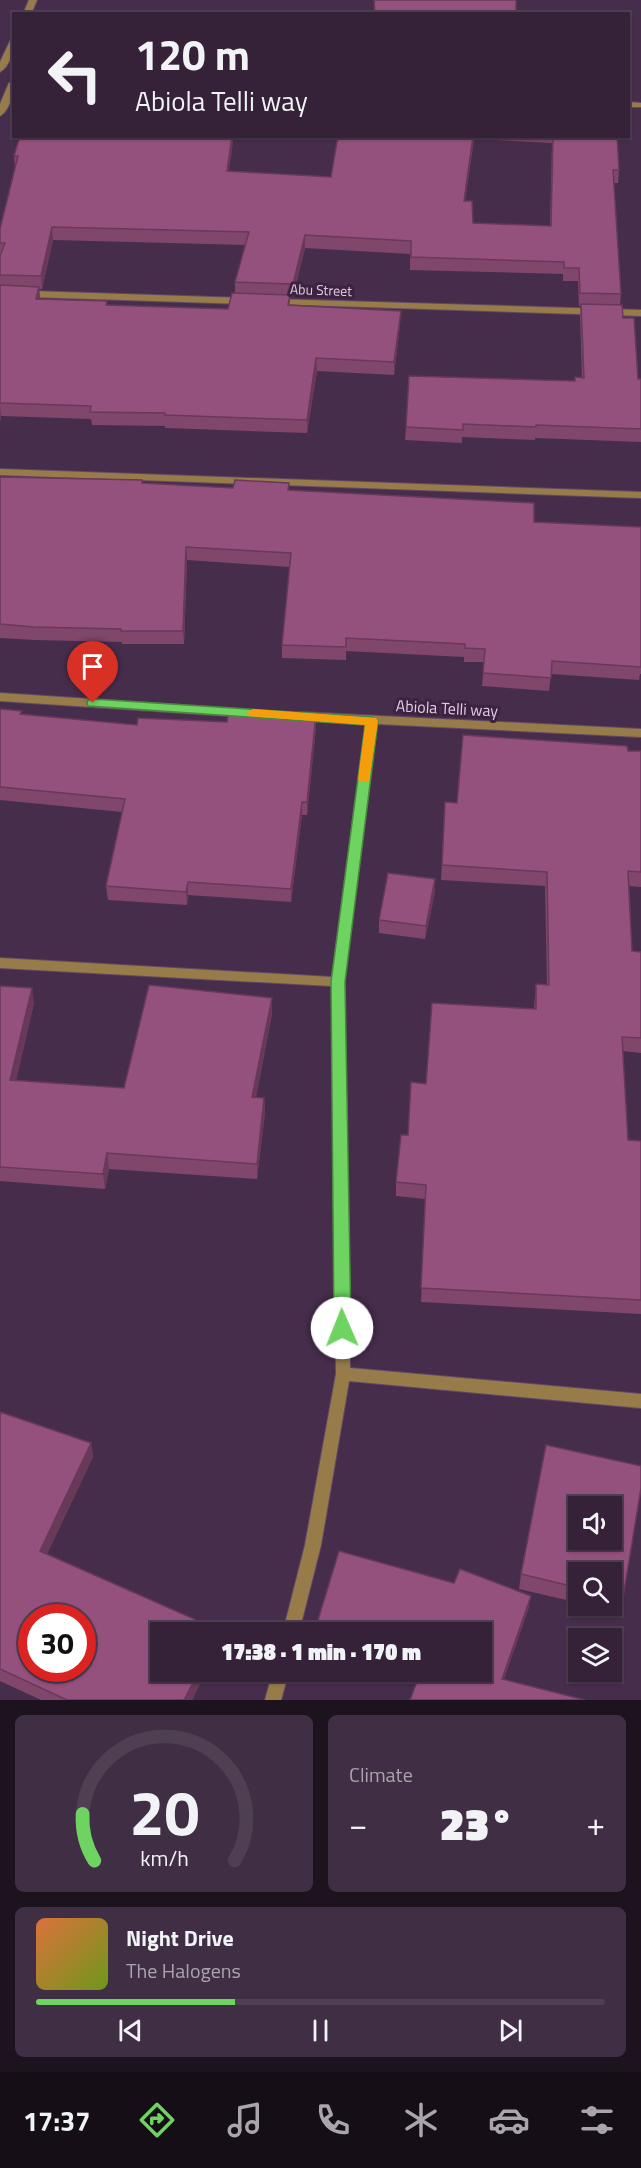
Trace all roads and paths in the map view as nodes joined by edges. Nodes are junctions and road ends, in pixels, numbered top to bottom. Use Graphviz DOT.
graph roads {
  1 [pos="12,45"];
  2 [pos="0,70"];
  3 [pos="12,87"];
  4 [pos="0,114"];
  5 [pos="0,293"];
  6 [pos="641,313"];
  7 [pos="0,472"];
  8 [pos="641,495"];
  9 [pos="0,697"];
  10 [pos="256,713"];
  11 [pos="290,716"];
  12 [pos="372,721"];
  13 [pos="641,733"];
  14 [pos="0,963"];
  15 [pos="338,982"];
  16 [pos="343,1374"];
  17 [pos="641,1401"];
  18 [pos="294,1622"];
  19 [pos="278,1682"];
  20 [pos="273,1700"];
  1 -- 2 [label="street"];
  3 -- 4 [label="street"];
  5 -- 6 [label="street, Abu Street"];
  7 -- 8 [label="street"];
  9 -- 10 [label="street"];
  11 -- 12 [label="street, Abiola Telli way"];
  12 -- 13 [label="street, Abiola Telli way"];
  12 -- 15 [label="street"];
  14 -- 15 [label="street"];
  15 -- 16 [label="street"];
  16 -- 17 [label="street"];
  16 -- 18 [label="street"];
  19 -- 20 [label="street"];
}
